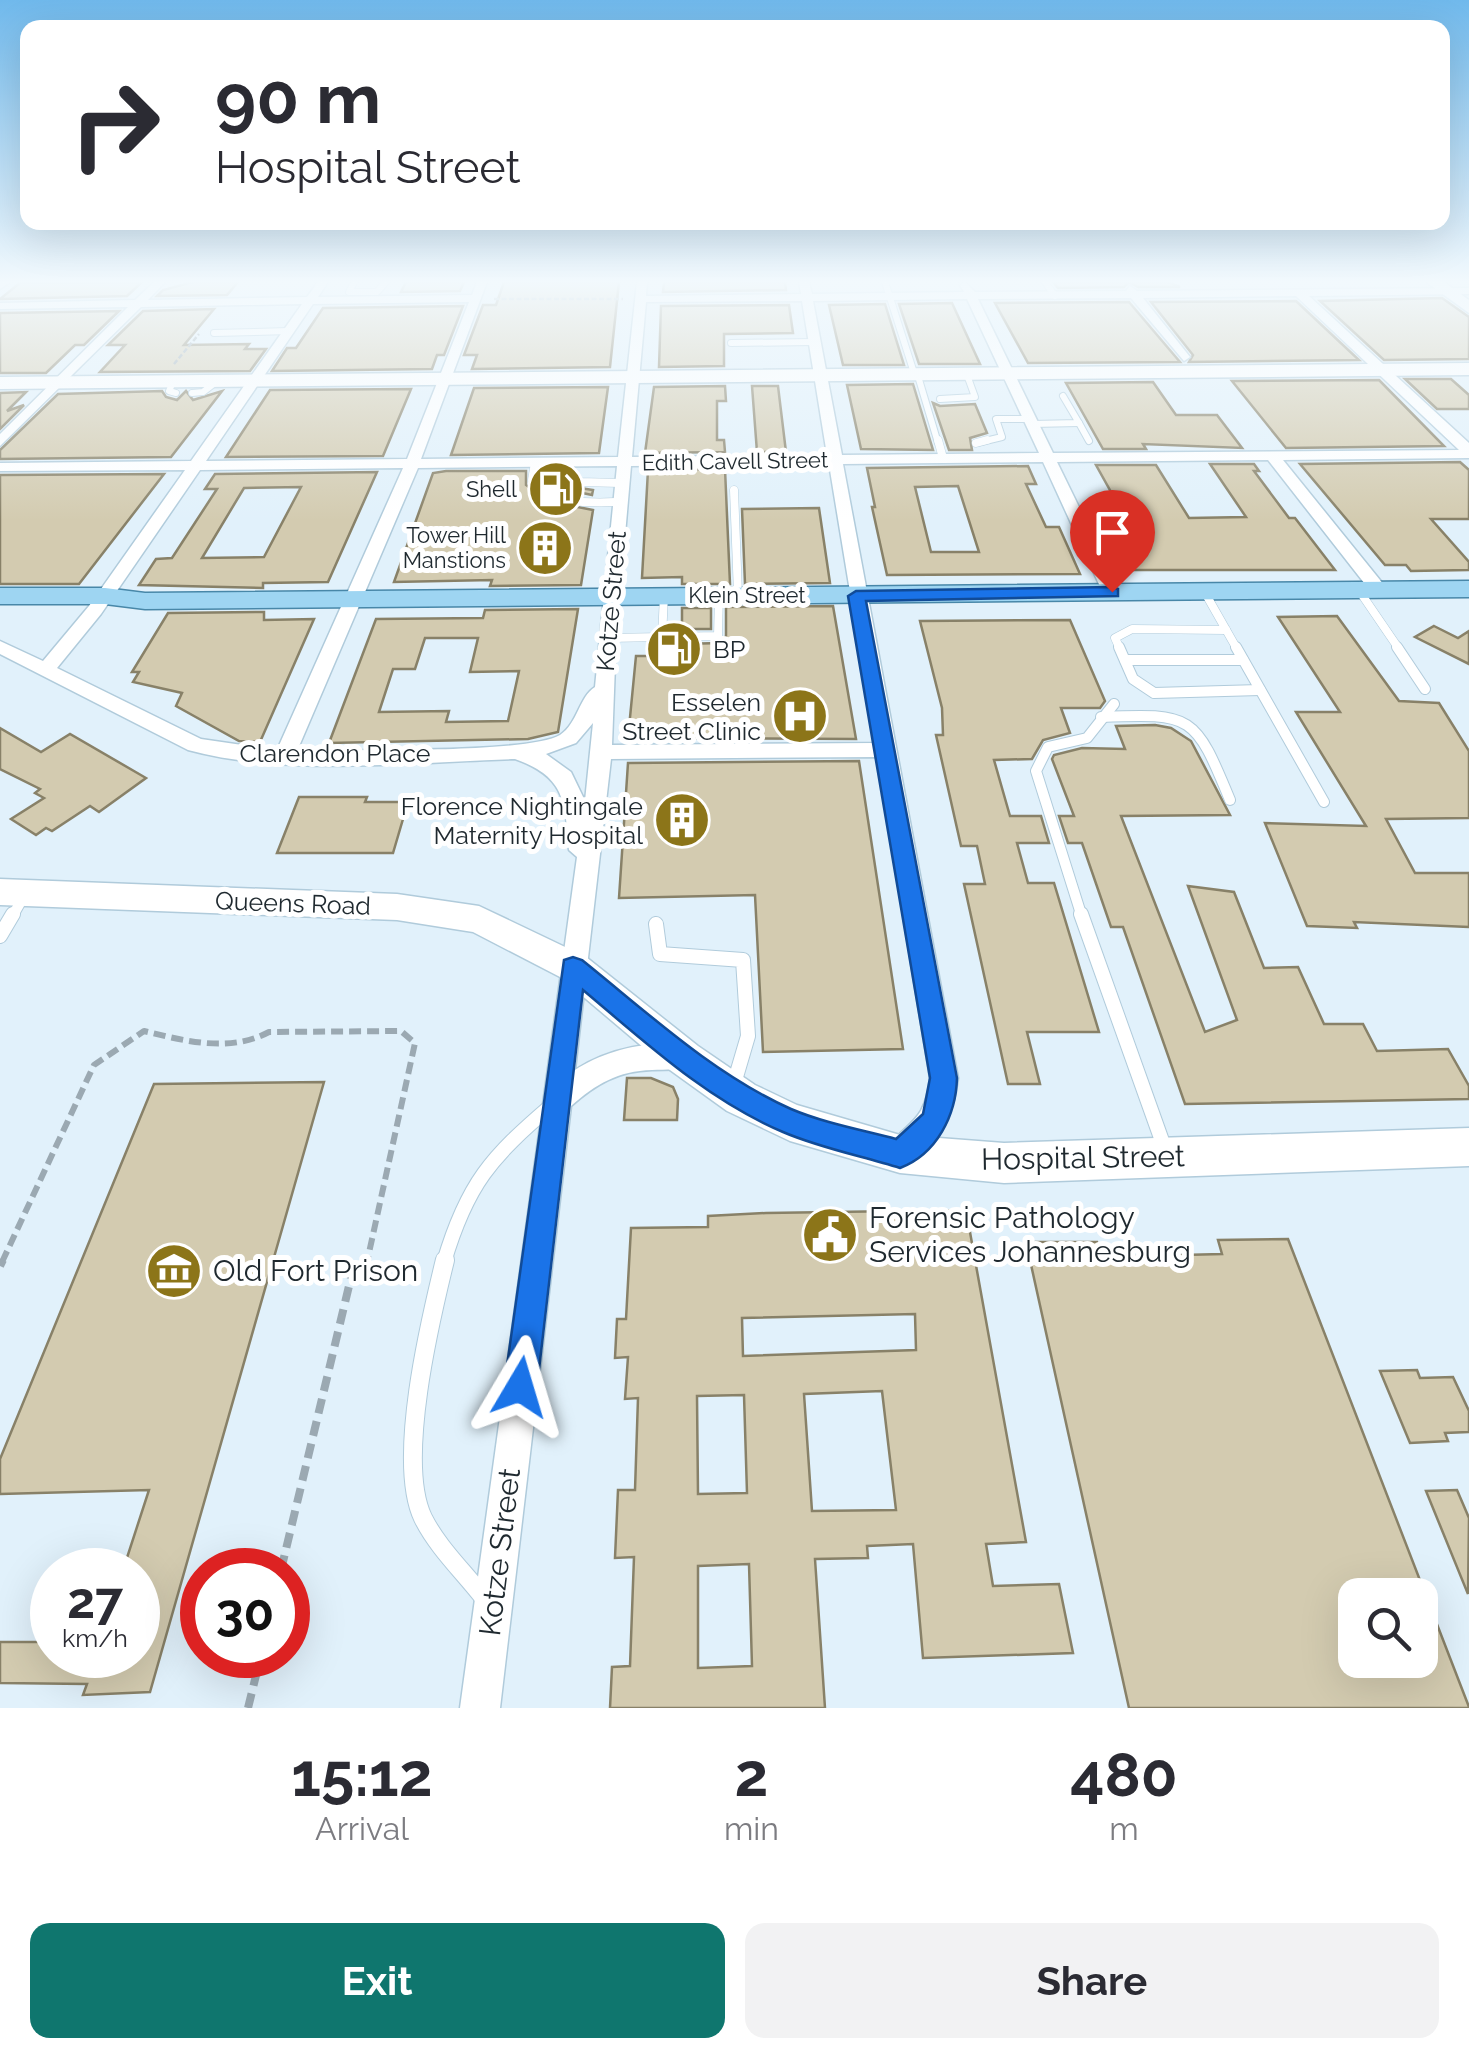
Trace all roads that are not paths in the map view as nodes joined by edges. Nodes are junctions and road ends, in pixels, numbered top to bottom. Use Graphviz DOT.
graph roads {
  1 [pos="81,362"];
  2 [pos="268,362"];
  3 [pos="451,362"];
  4 [pos="634,362"];
  5 [pos="817,362"];
  6 [pos="911,362"];
  7 [pos="1003,362"];
  8 [pos="1374,362"];
  9 [pos="1383,370"];
  10 [pos="1465,372"];
  11 [pos="1009,374"];
  12 [pos="967,375"];
  13 [pos="916,376"];
  14 [pos="820,377"];
  15 [pos="632,378"];
  16 [pos="444,380"];
  17 [pos="254,381"];
  18 [pos="216,382"];
  19 [pos="0,383"];
  20 [pos="60,383"];
  21 [pos="192,394"];
  22 [pos="1063,396"];
  23 [pos="940,398"];
  24 [pos="991,405"];
  25 [pos="996,419"];
  26 [pos="1031,422"];
  27 [pos="1079,423"];
  28 [pos="0,442"];
  29 [pos="1089,442"];
  30 [pos="976,443"];
  31 [pos="1469,452"];
  32 [pos="1272,456"];
  33 [pos="1047,457"];
  34 [pos="943,458"];
  35 [pos="834,460"];
  36 [pos="535,463"];
  37 [pos="570,463"];
  38 [pos="624,463"];
  39 [pos="412,464"];
  40 [pos="196,466"];
  41 [pos="0,467"];
  42 [pos="579,482"];
  43 [pos="621,483"];
  44 [pos="734,490"];
  45 [pos="564,499"];
  46 [pos="619,502"];
  47 [pos="1368,589"];
  48 [pos="1469,589"];
  49 [pos="1204,591"];
  50 [pos="1112,592"];
  51 [pos="729,594"];
  52 [pos="611,595"];
  53 [pos="664,595"];
  54 [pos="0,596"];
  55 [pos="856,596"];
  56 [pos="355,598"];
  57 [pos="100,603"];
  58 [pos="0,612"];
  59 [pos="1226,630"];
  60 [pos="607,638"];
  61 [pos="662,638"];
  62 [pos="0,647"];
  63 [pos="1124,660"];
  64 [pos="1243,660"];
  65 [pos="47,668"];
  66 [pos="605,674"];
  67 [pos="1425,689"];
  68 [pos="1260,690"];
  69 [pos="1114,704"];
  70 [pos="1101,717"];
  71 [pos="887,750"];
  72 [pos="515,752"];
  73 [pos="602,752"];
  74 [pos="284,758"];
  75 [pos="1230,800"];
  76 [pos="1324,802"];
  77 [pos="584,884"];
  78 [pos="13,892"];
  79 [pos="656,924"];
  80 [pos="0,936"];
  81 [pos="573,967"];
  82 [pos="684,1058"];
  83 [pos="732,1092"];
  84 [pos="559,1099"];
  85 [pos="1469,1147"];
  86 [pos="900,1154"];
  87 [pos="1167,1156"];
  88 [pos="492,1609"];
  89 [pos="480,1708"];
  1 -- 20 [label="street"];
  2 -- 17 [label="street"];
  3 -- 16 [label="street"];
  4 -- 15 [label="street, Kotze Street"];
  5 -- 14 [label="street"];
  6 -- 13 [label="lane"];
  7 -- 11 [label="street"];
  8 -- 9 [label="street"];
  9 -- 10 [label="street"];
  9 -- 11 [label="street"];
  9 -- 31 [label="street"];
  11 -- 12 [label="street"];
  11 -- 26 [label="street"];
  12 -- 13 [label="street"];
  12 -- 23 [label="lane"];
  13 -- 14 [label="street"];
  13 -- 34 [label="lane"];
  14 -- 15 [label="street"];
  14 -- 35 [label="street"];
  15 -- 16 [label="street"];
  15 -- 38 [label="street, Kotze Street"];
  16 -- 17 [label="street"];
  16 -- 39 [label="street"];
  17 -- 18 [label="street"];
  17 -- 40 [label="street"];
  18 -- 20 [label="street"];
  18 -- 21 [label="lane"];
  19 -- 20 [label="street"];
  20 -- 28 [label="street"];
  22 -- 27 [label="lane"];
  24 -- 25 [label="lane"];
  25 -- 26 [label="lane"];
  25 -- 30 [label="lane"];
  26 -- 27 [label="lane"];
  26 -- 33 [label="street"];
  27 -- 29 [label="lane"];
  31 -- 32 [label="street, Edith Cavell Street"];
  32 -- 33 [label="street, Edith Cavell Street"];
  32 -- 47 [label="street"];
  33 -- 34 [label="street, Edith Cavell Street"];
  33 -- 50 [label="street"];
  34 -- 35 [label="street, Edith Cavell Street"];
  35 -- 38 [label="street, Edith Cavell Street"];
  35 -- 55 [label="street"];
  36 -- 37 [label="street, Edith Cavell Street"];
  36 -- 39 [label="street, Edith Cavell Street"];
  36 -- 45 [label="lane"];
  37 -- 38 [label="street, Edith Cavell Street"];
  37 -- 42 [label="lane"];
  38 -- 43 [label="street, Kotze Street"];
  39 -- 40 [label="street, Edith Cavell Street"];
  39 -- 56 [label="street"];
  40 -- 41 [label="street, Edith Cavell Street"];
  40 -- 57 [label="street"];
  42 -- 43 [label="lane"];
  42 -- 45 [label="lane"];
  43 -- 46 [label="street, Kotze Street"];
  44 -- 51 [label="lane"];
  45 -- 46 [label="lane"];
  46 -- 52 [label="street, Kotze Street"];
  47 -- 48 [label="main road, Klein Street"];
  47 -- 49 [label="main road, Klein Street"];
  47 -- 67 [label="lane"];
  49 -- 50 [label="main road, Klein Street"];
  49 -- 59 [label="lane"];
  50 -- 55 [label="main road, Klein Street"];
  51 -- 53 [label="main road, Klein Street"];
  51 -- 55 [label="main road, Klein Street"];
  51 -- 61 [label="lane"];
  52 -- 53 [label="main road, Klein Street"];
  52 -- 56 [label="main road, Klein Street"];
  52 -- 60 [label="street, Kotze Street"];
  53 -- 61 [label="lane"];
  54 -- 57 [label="main road"];
  55 -- 71 [label="street"];
  56 -- 57 [label="main road, Klein Street"];
  56 -- 74 [label="street"];
  57 -- 58 [label="main road, Klein Street"];
  57 -- 65 [label="street"];
  59 -- 63 [label="lane"];
  59 -- 64 [label="lane"];
  60 -- 61 [label="lane"];
  60 -- 66 [label="street, Kotze Street"];
  62 -- 65 [label="street, Clarendon Place"];
  63 -- 64 [label="lane"];
  63 -- 68 [label="lane"];
  64 -- 68 [label="lane"];
  65 -- 74 [label="street, Clarendon Place"];
  66 -- 72 [label="street, Clarendon Place"];
  66 -- 73 [label="street, Kotze Street"];
  68 -- 76 [label="lane"];
  69 -- 70 [label="lane"];
  70 -- 75 [label="lane"];
  70 -- 87 [label="lane"];
  71 -- 73 [label="street"];
  71 -- 86 [label="street"];
  72 -- 74 [label="street, Clarendon Place"];
  72 -- 77 [label="street, Clarendon Place"];
  73 -- 77 [label="street, Kotze Street"];
  77 -- 81 [label="street, Kotze Street"];
  78 -- 80 [label="lane"];
  78 -- 81 [label="street, Queens Road"];
  79 -- 83 [label="lane"];
  81 -- 82 [label="street, Hospital Street"];
  81 -- 84 [label="street, Kotze Street"];
  82 -- 83 [label="street, Hospital Street"];
  82 -- 84 [label="street"];
  83 -- 86 [label="street, Hospital Street"];
  84 -- 88 [label="street, Kotze Street"];
  84 -- 88 [label="lane"];
  85 -- 87 [label="street, Hospital Street"];
  86 -- 87 [label="street, Hospital Street"];
  88 -- 89 [label="street, Kotze Street"];
}
